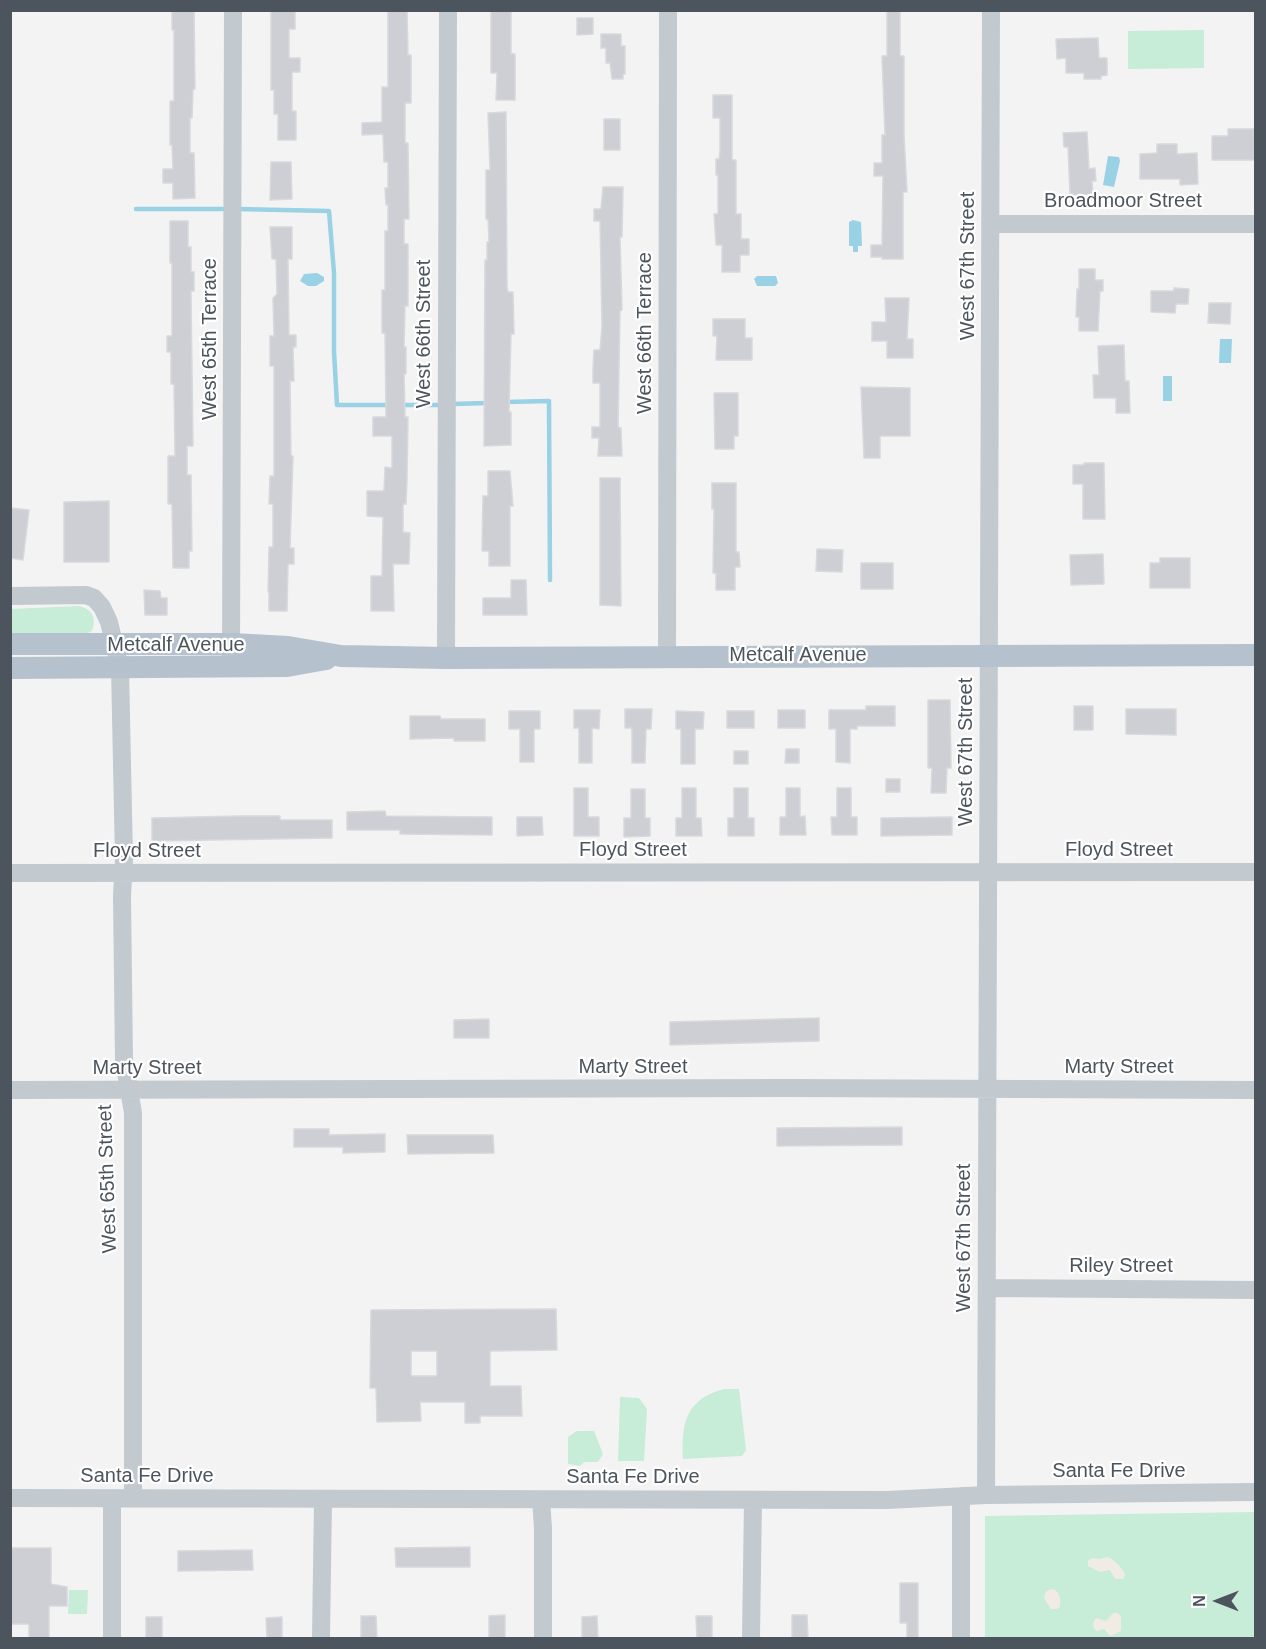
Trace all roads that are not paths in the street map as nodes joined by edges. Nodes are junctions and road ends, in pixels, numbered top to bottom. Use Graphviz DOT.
graph roads {
  1 [pos="233,10"];
  2 [pos="448,10"];
  3 [pos="668,10"];
  4 [pos="991,10"];
  5 [pos="990,224"];
  6 [pos="1256,224"];
  7 [pos="10,596"];
  8 [pos="10,644"];
  9 [pos="114,644"];
  10 [pos="232,644"];
  11 [pos="989,655"];
  12 [pos="1256,655"];
  13 [pos="341,656"];
  14 [pos="667,656"];
  15 [pos="446,657"];
  16 [pos="231,667"];
  17 [pos="10,668"];
  18 [pos="120,668"];
  19 [pos="988,872"];
  20 [pos="1256,872"];
  21 [pos="10,873"];
  22 [pos="124,873"];
  23 [pos="987,1089"];
  24 [pos="10,1090"];
  25 [pos="127,1090"];
  26 [pos="1256,1090"];
  27 [pos="987,1288"];
  28 [pos="1256,1290"];
  29 [pos="1256,1492"];
  30 [pos="986,1495"];
  31 [pos="961,1496"];
  32 [pos="112,1497"];
  33 [pos="10,1498"];
  34 [pos="133,1498"];
  35 [pos="323,1499"];
  36 [pos="541,1500"];
  37 [pos="753,1500"];
  38 [pos="112,1638"];
  39 [pos="321,1638"];
  40 [pos="543,1638"];
  41 [pos="752,1638"];
  42 [pos="961,1638"];
  1 -- 10 [label="street, West 65th Terrace"];
  2 -- 15 [label="street, West 66th Street"];
  3 -- 14 [label="street, West 66th Terrace"];
  4 -- 5 [label="street, West 67th Street"];
  5 -- 6 [label="street, Broadmoor Street"];
  5 -- 11 [label="street, West 67th Street"];
  7 -- 9 [label="street, West 65th Street"];
  8 -- 9 [label="main road, Metcalf Avenue"];
  9 -- 10 [label="main road, Metcalf Avenue"];
  9 -- 18 [label="street, West 65th Street"];
  10 -- 13 [label="main road, Metcalf Avenue"];
  10 -- 16 [label="street, West 65th Terrace"];
  11 -- 12 [label="main road, Metcalf Avenue"];
  11 -- 14 [label="main road, Metcalf Avenue"];
  11 -- 19 [label="street, West 67th Street"];
  13 -- 15 [label="main road, Metcalf Avenue"];
  13 -- 16 [label="main road, Metcalf Avenue"];
  14 -- 15 [label="main road, Metcalf Avenue"];
  16 -- 18 [label="main road, Metcalf Avenue"];
  17 -- 18 [label="main road, Metcalf Avenue"];
  18 -- 22 [label="street, West 65th Street"];
  19 -- 20 [label="street, Floyd Street"];
  19 -- 22 [label="street, Floyd Street"];
  19 -- 23 [label="street, West 67th Street"];
  21 -- 22 [label="street, Floyd Street"];
  22 -- 25 [label="street, West 65th Street"];
  23 -- 25 [label="street, Marty Street"];
  23 -- 26 [label="street, Marty Street"];
  23 -- 27 [label="street, West 67th Street"];
  24 -- 25 [label="street, Marty Street"];
  25 -- 34 [label="street, West 65th Street"];
  27 -- 28 [label="street, Riley Street"];
  27 -- 30 [label="street, West 67th Street"];
  29 -- 30 [label="street, Santa Fe Drive"];
  30 -- 31 [label="street, Santa Fe Drive"];
  31 -- 37 [label="street, Santa Fe Drive"];
  31 -- 42 [label="street"];
  32 -- 33 [label="street, Santa Fe Drive"];
  32 -- 34 [label="street, Santa Fe Drive"];
  32 -- 38 [label="street"];
  34 -- 35 [label="street, Santa Fe Drive"];
  35 -- 36 [label="street, Santa Fe Drive"];
  35 -- 39 [label="street"];
  36 -- 37 [label="street, Santa Fe Drive"];
  36 -- 40 [label="street"];
  37 -- 41 [label="street"];
}
